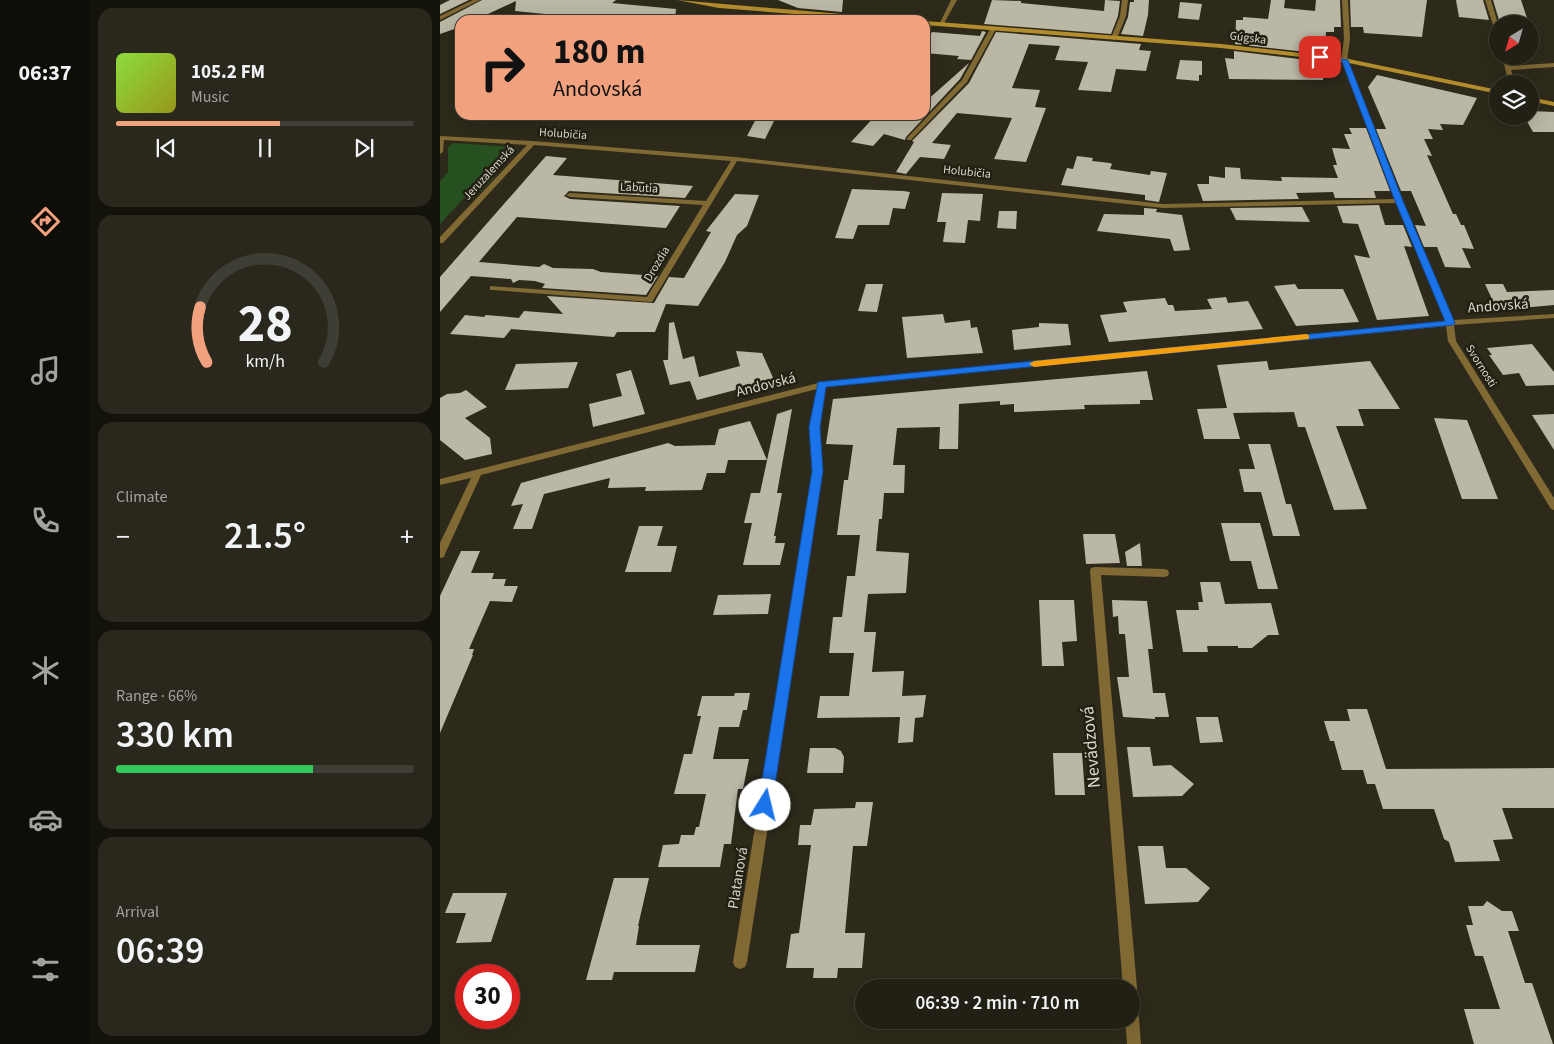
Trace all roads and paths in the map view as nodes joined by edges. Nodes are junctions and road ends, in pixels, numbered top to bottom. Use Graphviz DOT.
graph roads {
  1 [pos="476,0"];
  2 [pos="680,0"];
  3 [pos="954,0"];
  4 [pos="1125,0"];
  5 [pos="1345,0"];
  6 [pos="1488,0"];
  7 [pos="828,15"];
  8 [pos="1493,15"];
  9 [pos="440,18"];
  10 [pos="930,23"];
  11 [pos="941,24"];
  12 [pos="993,29"];
  13 [pos="1114,38"];
  14 [pos="1344,60"];
  15 [pos="1508,65"];
  16 [pos="1554,65"];
  17 [pos="1509,68"];
  18 [pos="1510,75"];
  19 [pos="1489,90"];
  20 [pos="1539,101"];
  21 [pos="1554,104"];
  22 [pos="930,117"];
  23 [pos="927,120"];
  24 [pos="440,139"];
  25 [pos="909,139"];
  26 [pos="532,143"];
  27 [pos="440,152"];
  28 [pos="735,159"];
  29 [pos="570,195"];
  30 [pos="1399,201"];
  31 [pos="707,203"];
  32 [pos="440,241"];
  33 [pos="493,288"];
  34 [pos="1554,316"];
  35 [pos="1450,323"];
  36 [pos="822,385"];
  37 [pos="478,472"];
  38 [pos="440,482"];
  39 [pos="1554,506"];
  40 [pos="440,554"];
  41 [pos="1164,573"];
  42 [pos="740,962"];
  43 [pos="1129,979"];
  44 [pos="1133,1029"];
  45 [pos="1134,1044"];
  1 -- 9 [label="street"];
  2 -- 7 [label="main road"];
  3 -- 11 [label="street"];
  4 -- 13 [label="street"];
  5 -- 14 [label="street, Svornosti"];
  6 -- 8 [label="street"];
  10 -- 11 [label="main road, Gúgska"];
  11 -- 12 [label="main road, Gúgska"];
  12 -- 13 [label="main road, Gúgska"];
  12 -- 22 [label="street"];
  13 -- 14 [label="main road, Gúgska"];
  14 -- 19 [label="main road, Gúgska"];
  14 -- 30 [label="street, Svornosti"];
  15 -- 17 [label="street"];
  16 -- 17 [label="street"];
  17 -- 18 [label="street"];
  20 -- 21 [label="main road"];
  23 -- 25 [label="street"];
  24 -- 26 [label="street, Jeruzalemská"];
  24 -- 27 [label="street, Jeruzalemská"];
  26 -- 28 [label="street, Holubičia"];
  26 -- 32 [label="street, Jeruzalemská"];
  28 -- 30 [label="street, Holubičia"];
  28 -- 31 [label="street, Drozdia"];
  29 -- 31 [label="street, Labutia"];
  30 -- 35 [label="street, Svornosti"];
  31 -- 33 [label="street, Drozdia"];
  34 -- 35 [label="street, Andovská"];
  35 -- 36 [label="street, Andovská"];
  35 -- 39 [label="street, Svornosti"];
  36 -- 37 [label="street, Andovská"];
  36 -- 42 [label="street, Platanová"];
  37 -- 38 [label="street, Andovská"];
  37 -- 40 [label="street"];
  41 -- 43 [label="street, Nevädzová"];
  44 -- 45 [label="street"];
}
